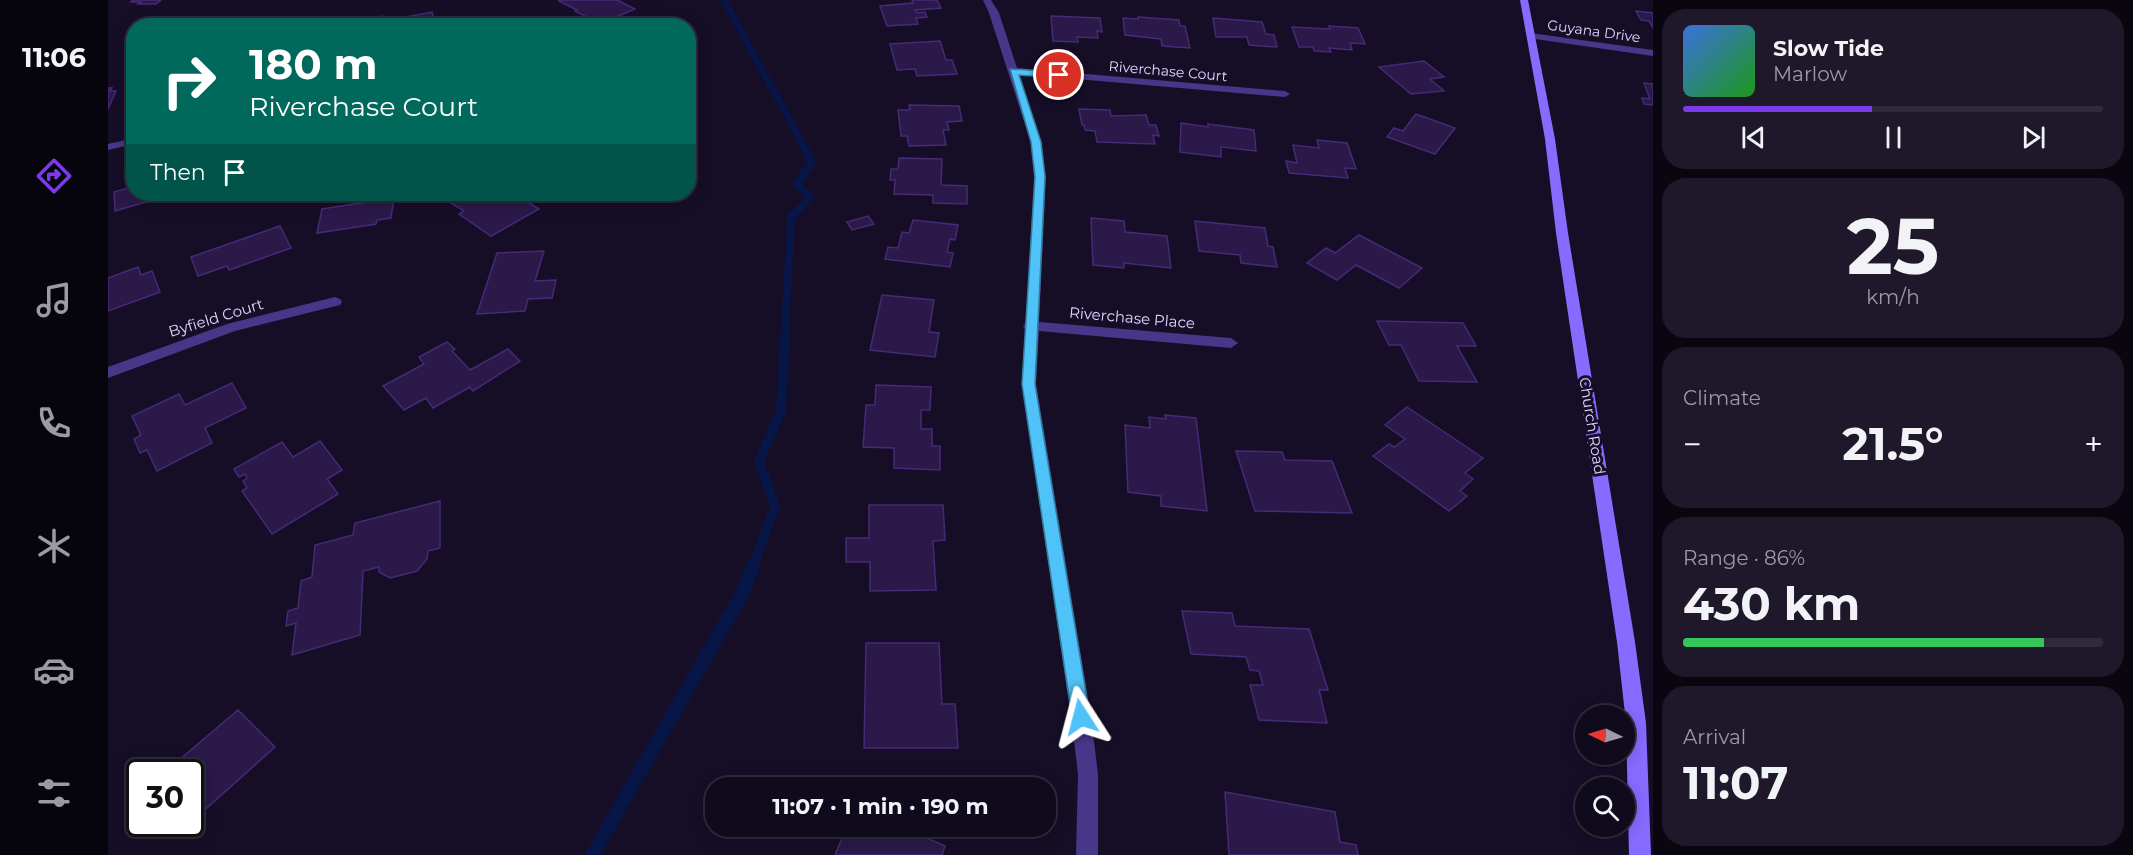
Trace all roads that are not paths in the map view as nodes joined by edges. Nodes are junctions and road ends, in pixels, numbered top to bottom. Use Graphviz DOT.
graph roads {
  1 [pos="987,0"];
  2 [pos="1524,0"];
  3 [pos="1531,36"];
  4 [pos="1653,53"];
  5 [pos="1013,71"];
  6 [pos="1285,94"];
  7 [pos="126,143"];
  8 [pos="108,147"];
  9 [pos="335,302"];
  10 [pos="1030,326"];
  11 [pos="1231,343"];
  12 [pos="108,373"];
  13 [pos="1087,855"];
  14 [pos="1640,855"];
  1 -- 5 [label="street"];
  2 -- 3 [label="main road, Church Road"];
  3 -- 4 [label="street, Guyana Drive"];
  3 -- 14 [label="main road, Church Road"];
  5 -- 6 [label="street, Riverchase Court"];
  5 -- 10 [label="street"];
  7 -- 8 [label="street"];
  9 -- 12 [label="street, Byfield Court"];
  10 -- 11 [label="street, Riverchase Place"];
  10 -- 13 [label="street"];
}
